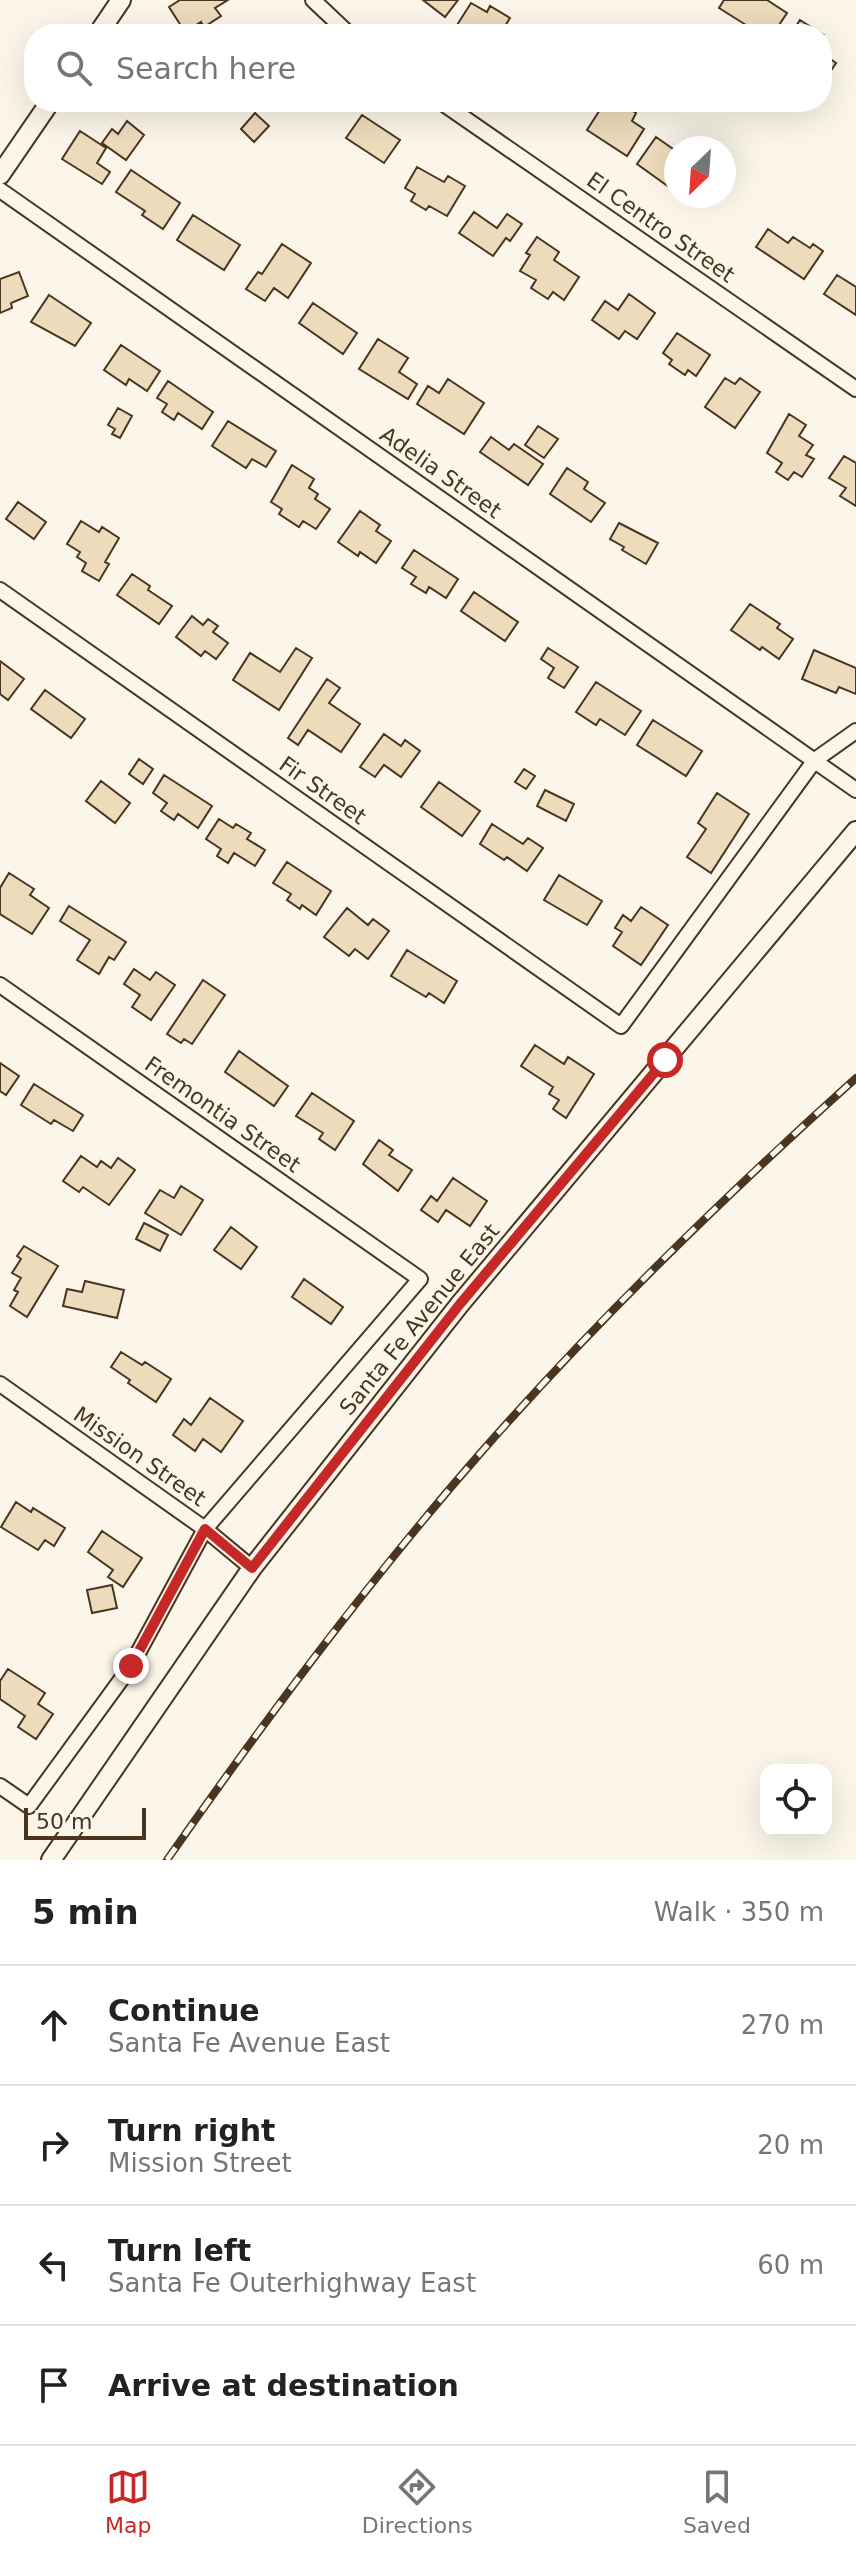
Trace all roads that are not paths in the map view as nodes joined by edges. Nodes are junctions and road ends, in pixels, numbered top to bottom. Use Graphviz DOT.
graph roads {
  1 [pos="121,0"];
  2 [pos="313,0"];
  3 [pos="105,24"];
  4 [pos="338,24"];
  5 [pos="43,112"];
  6 [pos="455,112"];
  7 [pos="0,175"];
  8 [pos="0,190"];
  9 [pos="856,389"];
  10 [pos="0,590"];
  11 [pos="856,731"];
  12 [pos="815,760"];
  13 [pos="856,790"];
  14 [pos="856,831"];
  15 [pos="0,985"];
  16 [pos="0,1384"];
  17 [pos="205,1529"];
  18 [pos="252,1568"];
  19 [pos="0,1786"];
  20 [pos="51,1860"];
  1 -- 3 [label="street"];
  2 -- 4 [label="street"];
  5 -- 7 [label="street"];
  6 -- 9 [label="street, El Centro Street"];
  8 -- 12 [label="street, Adelia Street"];
  10 -- 12 [label="street, Fir Street"];
  11 -- 12 [label="street"];
  12 -- 13 [label="street, Adelia Street"];
  14 -- 18 [label="street, Santa Fe Avenue East"];
  15 -- 17 [label="street, Fremontia Street"];
  16 -- 17 [label="street, Mission Street"];
  17 -- 18 [label="street, Mission Street"];
  17 -- 19 [label="street"];
  18 -- 20 [label="street, Santa Fe Avenue East"];
}
